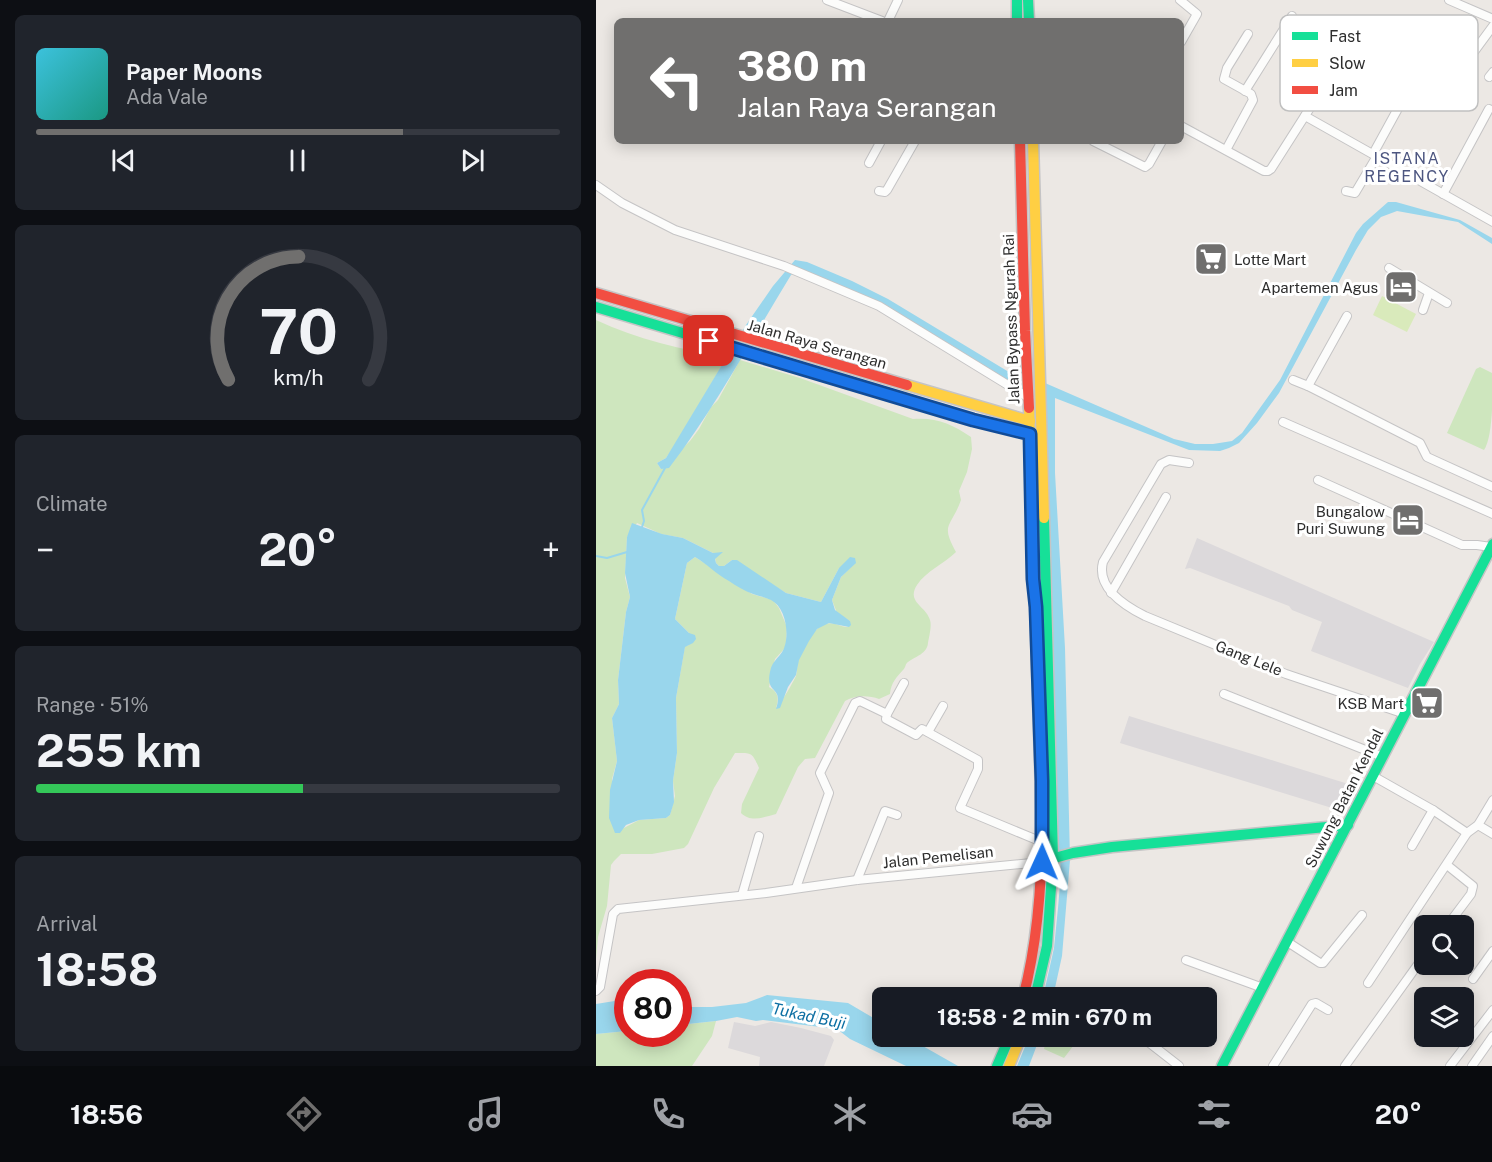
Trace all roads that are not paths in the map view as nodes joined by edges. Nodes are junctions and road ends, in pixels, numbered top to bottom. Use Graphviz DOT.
graph roads {
  1 [pos="827,0"];
  2 [pos="898,0"];
  3 [pos="1017,0"];
  4 [pos="1028,0"];
  5 [pos="1180,0"];
  6 [pos="1449,0"];
  7 [pos="874,18"];
  8 [pos="889,18"];
  9 [pos="1017,18"];
  10 [pos="1029,18"];
  11 [pos="1493,19"];
  12 [pos="1493,26"];
  13 [pos="1248,34"];
  14 [pos="1280,35"];
  15 [pos="1184,37"];
  16 [pos="1478,46"];
  17 [pos="1245,91"];
  18 [pos="1489,109"];
  19 [pos="1308,111"];
  20 [pos="1398,111"];
  21 [pos="1305,116"];
  22 [pos="1184,128"];
  23 [pos="879,144"];
  24 [pos="913,144"];
  25 [pos="1020,144"];
  26 [pos="1033,144"];
  27 [pos="1099,144"];
  28 [pos="1160,144"];
  29 [pos="1226,150"];
  30 [pos="1375,155"];
  31 [pos="869,163"];
  32 [pos="596,185"];
  33 [pos="879,191"];
  34 [pos="1346,191"];
  35 [pos="1443,194"];
  36 [pos="1493,222"];
  37 [pos="1389,268"];
  38 [pos="596,293"];
  39 [pos="1429,293"];
  40 [pos="1447,303"];
  41 [pos="596,307"];
  42 [pos="1423,310"];
  43 [pos="1347,316"];
  44 [pos="1034,375"];
  45 [pos="1293,380"];
  46 [pos="1308,386"];
  47 [pos="1032,396"];
  48 [pos="1030,421"];
  49 [pos="1283,422"];
  50 [pos="1030,434"];
  51 [pos="1188,463"];
  52 [pos="1318,480"];
  53 [pos="1493,486"];
  54 [pos="1166,497"];
  55 [pos="1493,514"];
  56 [pos="1043,521"];
  57 [pos="1032,528"];
  58 [pos="1492,546"];
  59 [pos="1111,592"];
  60 [pos="904,683"];
  61 [pos="1224,694"];
  62 [pos="943,706"];
  63 [pos="887,714"];
  64 [pos="1405,714"];
  65 [pos="928,732"];
  66 [pos="1383,757"];
  67 [pos="1373,776"];
  68 [pos="1493,800"];
  69 [pos="1433,810"];
  70 [pos="898,815"];
  71 [pos="1348,825"];
  72 [pos="1478,825"];
  73 [pos="1467,833"];
  74 [pos="1493,834"];
  75 [pos="759,836"];
  76 [pos="1042,842"];
  77 [pos="1412,846"];
  78 [pos="1055,857"];
  79 [pos="1042,862"];
  80 [pos="1447,865"];
  81 [pos="857,880"];
  82 [pos="796,888"];
  83 [pos="742,895"];
  84 [pos="1362,915"];
  85 [pos="1455,915"];
  86 [pos="1286,942"];
  87 [pos="1493,951"];
  88 [pos="1186,960"];
  89 [pos="1414,970"];
  90 [pos="1473,979"];
  91 [pos="1368,983"];
  92 [pos="1026,987"];
  93 [pos="1037,987"];
  94 [pos="1263,988"];
  95 [pos="596,991"];
  96 [pos="1328,1010"];
  97 [pos="1493,1010"];
  98 [pos="1493,1036"];
  99 [pos="1005,1047"];
  100 [pos="1016,1047"];
  101 [pos="1155,1047"];
  102 [pos="997,1066"];
  103 [pos="1008,1066"];
  104 [pos="1179,1066"];
  105 [pos="1222,1066"];
  106 [pos="1273,1066"];
  107 [pos="1345,1066"];
  108 [pos="1450,1066"];
  109 [pos="1472,1066"];
  1 -- 7 [label="street"];
  2 -- 8 [label="street"];
  3 -- 9 [label="main road"];
  4 -- 10 [label="main road"];
  5 -- 15 [label="street"];
  6 -- 11 [label="street"];
  12 -- 16 [label="street"];
  13 -- 17 [label="street"];
  14 -- 17 [label="street"];
  17 -- 29 [label="street"];
  18 -- 35 [label="street"];
  19 -- 21 [label="street"];
  20 -- 30 [label="street"];
  21 -- 29 [label="street"];
  21 -- 30 [label="street"];
  22 -- 29 [label="street"];
  23 -- 31 [label="street"];
  24 -- 33 [label="street"];
  25 -- 44 [label="main road, Jalan Bypass Ngurah Rai"];
  26 -- 44 [label="main road, Jalan Bypass Ngurah Rai"];
  27 -- 28 [label="street"];
  30 -- 34 [label="street"];
  30 -- 35 [label="street"];
  32 -- 47 [label="street"];
  35 -- 36 [label="street"];
  37 -- 39 [label="street"];
  38 -- 48 [label="main road, Jalan Raya Serangan"];
  39 -- 40 [label="street"];
  39 -- 42 [label="street"];
  41 -- 50 [label="main road, Jalan Raya Serangan"];
  43 -- 46 [label="street"];
  44 -- 47 [label="main road, Jalan Bypass Ngurah Rai"];
  45 -- 46 [label="street"];
  46 -- 53 [label="street"];
  47 -- 48 [label="main road, Jalan Bypass Ngurah Rai"];
  47 -- 56 [label="main road, Jalan Bypass Ngurah Rai"];
  48 -- 50 [label="main road, Jalan Bypass Ngurah Rai"];
  49 -- 55 [label="street"];
  50 -- 57 [label="main road, Jalan Bypass Ngurah Rai"];
  51 -- 59 [label="street, Gang Lele"];
  52 -- 58 [label="street"];
  54 -- 59 [label="street"];
  56 -- 57 [label="main road"];
  56 -- 78 [label="main road, Jalan Bypass Ngurah Rai"];
  57 -- 76 [label="main road, Jalan Bypass Ngurah Rai"];
  58 -- 64 [label="main road, Suwung Batan Kendal"];
  59 -- 64 [label="street, Gang Lele"];
  60 -- 63 [label="street"];
  61 -- 66 [label="street"];
  62 -- 65 [label="street"];
  63 -- 65 [label="street"];
  63 -- 82 [label="street"];
  64 -- 66 [label="main road, Suwung Batan Kendal"];
  65 -- 76 [label="street"];
  66 -- 67 [label="main road, Suwung Batan Kendal"];
  67 -- 69 [label="street"];
  67 -- 71 [label="main road, Suwung Batan Kendal"];
  68 -- 72 [label="street"];
  69 -- 73 [label="street"];
  69 -- 77 [label="street"];
  70 -- 81 [label="street"];
  71 -- 78 [label="main road, Jalan Pemelisan"];
  71 -- 86 [label="main road, Suwung Batan Kendal"];
  72 -- 73 [label="street"];
  72 -- 74 [label="street"];
  73 -- 80 [label="street"];
  75 -- 83 [label="street"];
  76 -- 79 [label="main road, Jalan Bypass Ngurah Rai"];
  78 -- 79 [label="main road, Jalan Pemelisan"];
  78 -- 93 [label="main road, Jalan Bypass Ngurah Rai"];
  79 -- 81 [label="street, Jalan Pemelisan"];
  79 -- 92 [label="main road, Jalan Bypass Ngurah Rai"];
  80 -- 85 [label="street"];
  80 -- 91 [label="street"];
  81 -- 82 [label="street, Jalan Pemelisan"];
  82 -- 83 [label="street, Jalan Pemelisan"];
  83 -- 95 [label="street, Jalan Pemelisan"];
  84 -- 86 [label="street"];
  86 -- 94 [label="main road, Suwung Batan Kendal"];
  87 -- 90 [label="street"];
  88 -- 94 [label="street"];
  89 -- 107 [label="street"];
  94 -- 105 [label="main road, Suwung Batan Kendal"];
  96 -- 106 [label="street"];
  97 -- 108 [label="street"];
  98 -- 109 [label="street"];
  99 -- 102 [label="main road"];
  100 -- 103 [label="main road"];
  101 -- 104 [label="street"];
}
